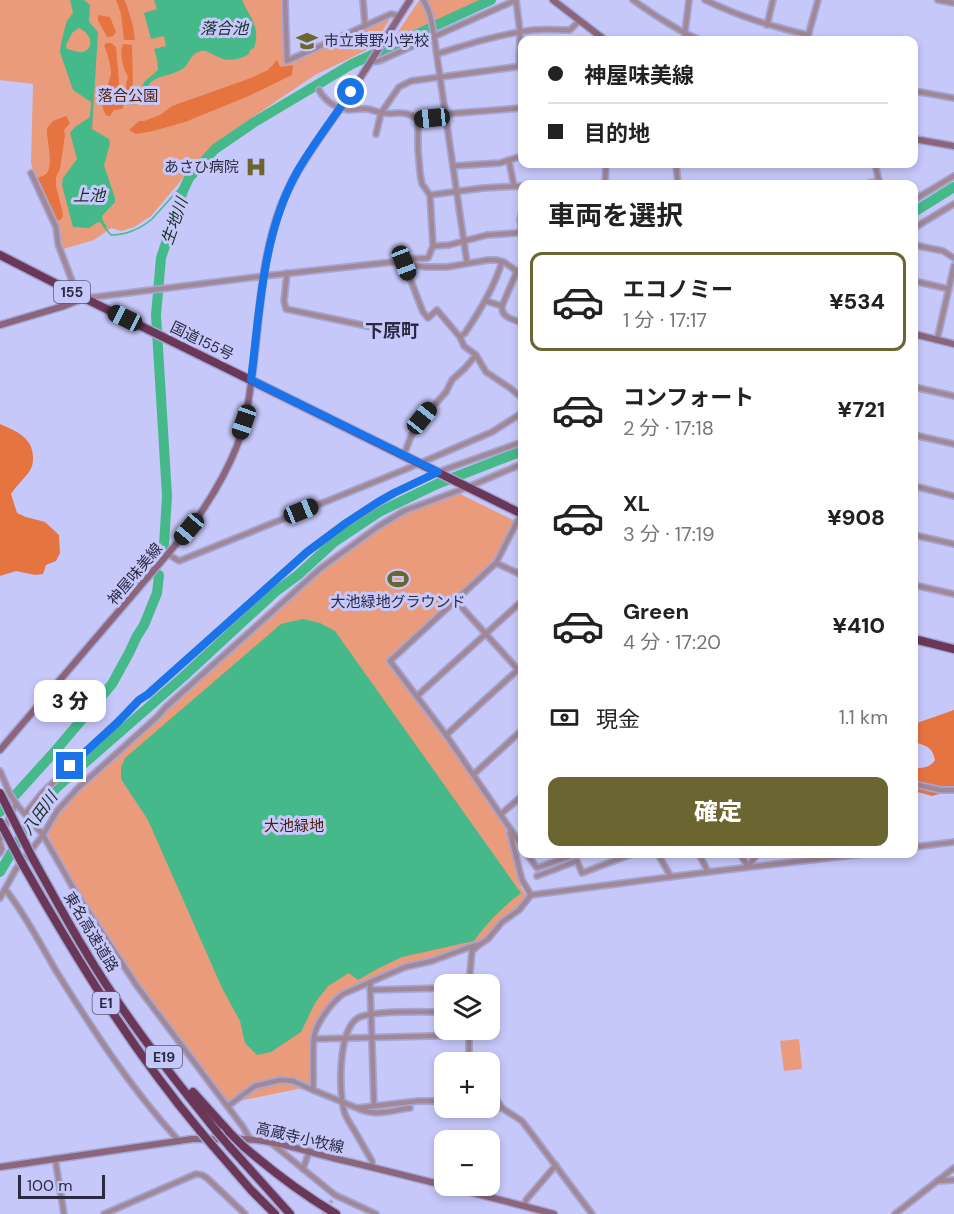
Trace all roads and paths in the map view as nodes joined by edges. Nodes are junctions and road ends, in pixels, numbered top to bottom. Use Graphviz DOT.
graph roads {
  1 [pos="285,0"];
  2 [pos="363,0"];
  3 [pos="410,0"];
  4 [pos="423,0"];
  5 [pos="516,0"];
  6 [pos="553,0"];
  7 [pos="633,0"];
  8 [pos="689,0"];
  9 [pos="705,0"];
  10 [pos="773,0"];
  11 [pos="818,0"];
  12 [pos="938,0"];
  13 [pos="954,3"];
  14 [pos="399,16"];
  15 [pos="579,21"];
  16 [pos="767,25"];
  17 [pos="364,26"];
  18 [pos="520,32"];
  19 [pos="434,33"];
  20 [pos="520,36"];
  21 [pos="600,36"];
  22 [pos="684,36"];
  23 [pos="685,36"];
  24 [pos="802,36"];
  25 [pos="809,36"];
  26 [pos="437,54"];
  27 [pos="371,62"];
  28 [pos="518,66"];
  29 [pos="440,76"];
  30 [pos="318,90"];
  31 [pos="918,92"];
  32 [pos="954,96"];
  33 [pos="341,108"];
  34 [pos="518,108"];
  35 [pos="381,113"];
  36 [pos="446,115"];
  37 [pos="418,119"];
  38 [pos="376,134"];
  39 [pos="918,140"];
  40 [pos="954,146"];
  41 [pos="518,157"];
  42 [pos="508,161"];
  43 [pos="453,166"];
  44 [pos="30,173"];
  45 [pos="954,176"];
  46 [pos="514,186"];
  47 [pos="518,186"];
  48 [pos="457,191"];
  49 [pos="430,195"];
  50 [pos="918,198"];
  51 [pos="954,204"];
  52 [pos="918,226"];
  53 [pos="518,232"];
  54 [pos="464,242"];
  55 [pos="433,246"];
  56 [pos="918,246"];
  57 [pos="0,255"];
  58 [pos="954,258"];
  59 [pos="502,262"];
  60 [pos="404,263"];
  61 [pos="467,264"];
  62 [pos="954,266"];
  63 [pos="517,272"];
  64 [pos="287,273"];
  65 [pos="264,276"];
  66 [pos="918,282"];
  67 [pos="949,289"];
  68 [pos="81,296"];
  69 [pos="486,301"];
  70 [pos="502,306"];
  71 [pos="518,321"];
  72 [pos="0,325"];
  73 [pos="405,334"];
  74 [pos="918,335"];
  75 [pos="460,337"];
  76 [pos="937,340"];
  77 [pos="954,344"];
  78 [pos="476,355"];
  79 [pos="251,380"];
  80 [pos="918,388"];
  81 [pos="518,395"];
  82 [pos="954,396"];
  83 [pos="518,416"];
  84 [pos="918,436"];
  85 [pos="518,443"];
  86 [pos="954,444"];
  87 [pos="404,455"];
  88 [pos="420,463"];
  89 [pos="518,466"];
  90 [pos="438,472"];
  91 [pos="468,487"];
  92 [pos="918,487"];
  93 [pos="954,496"];
  94 [pos="518,512"];
  95 [pos="518,520"];
  96 [pos="918,536"];
  97 [pos="954,544"];
  98 [pos="168,554"];
  99 [pos="496,563"];
  100 [pos="518,573"];
  101 [pos="918,586"];
  102 [pos="954,594"];
  103 [pos="456,601"];
  104 [pos="518,605"];
  105 [pos="486,634"];
  106 [pos="918,641"];
  107 [pos="954,649"];
  108 [pos="518,667"];
  109 [pos="518,673"];
  110 [pos="417,696"];
  111 [pos="518,734"];
  112 [pos="446,735"];
  113 [pos="1,748"];
  114 [pos="0,771"];
  115 [pos="474,774"];
  116 [pos="918,785"];
  117 [pos="954,790"];
  118 [pos="0,793"];
  119 [pos="518,799"];
  120 [pos="17,805"];
  121 [pos="25,814"];
  122 [pos="501,814"];
  123 [pos="0,822"];
  124 [pos="511,829"];
  125 [pos="43,835"];
  126 [pos="518,840"];
  127 [pos="0,841"];
  128 [pos="954,842"];
  129 [pos="918,846"];
  130 [pos="0,854"];
  131 [pos="530,858"];
  132 [pos="565,858"];
  133 [pos="621,858"];
  134 [pos="660,858"];
  135 [pos="701,858"];
  136 [pos="742,858"];
  137 [pos="754,858"];
  138 [pos="827,858"];
  139 [pos="748,867"];
  140 [pos="708,872"];
  141 [pos="537,876"];
  142 [pos="671,877"];
  143 [pos="5,889"];
  144 [pos="531,895"];
  145 [pos="0,898"];
  146 [pos="479,945"];
  147 [pos="470,974"];
  148 [pos="103,979"];
  149 [pos="370,982"];
  150 [pos="434,988"];
  151 [pos="370,990"];
  152 [pos="434,1012"];
  153 [pos="371,1014"];
  154 [pos="434,1036"];
  155 [pos="345,1038"];
  156 [pos="372,1038"];
  157 [pos="314,1039"];
  158 [pos="313,1090"];
  159 [pos="434,1101"];
  160 [pos="343,1104"];
  161 [pos="500,1105"];
  162 [pos="228,1106"];
  163 [pos="374,1106"];
  164 [pos="357,1108"];
  165 [pos="410,1108"];
  166 [pos="502,1108"];
  167 [pos="250,1139"];
  168 [pos="179,1141"];
  169 [pos="269,1142"];
  170 [pos="309,1152"];
  171 [pos="55,1158"];
  172 [pos="556,1165"];
  173 [pos="0,1167"];
  174 [pos="372,1167"];
  175 [pos="954,1168"];
  176 [pos="303,1169"];
  177 [pos="954,1180"];
  178 [pos="937,1181"];
  179 [pos="335,1195"];
  180 [pos="332,1200"];
  181 [pos="525,1206"];
  182 [pos="64,1214"];
  183 [pos="104,1214"];
  184 [pos="245,1214"];
  185 [pos="275,1214"];
  186 [pos="290,1214"];
  187 [pos="336,1214"];
  188 [pos="376,1214"];
  189 [pos="554,1214"];
  190 [pos="592,1214"];
  191 [pos="895,1214"];
  1 -- 17 [label="street"];
  2 -- 17 [label="street"];
  3 -- 14 [label="main road, 神屋味美線"];
  4 -- 19 [label="street"];
  5 -- 18 [label="street"];
  5 -- 19 [label="street"];
  6 -- 15 [label="main road"];
  7 -- 22 [label="street"];
  8 -- 23 [label="street"];
  9 -- 16 [label="street"];
  10 -- 16 [label="street"];
  11 -- 25 [label="street"];
  12 -- 13 [label="street"];
  14 -- 17 [label="street"];
  14 -- 27 [label="main road, 神屋味美線"];
  15 -- 18 [label="street"];
  15 -- 21 [label="main road"];
  16 -- 24 [label="street"];
  18 -- 20 [label="street"];
  18 -- 26 [label="street"];
  19 -- 26 [label="street"];
  19 -- 27 [label="street"];
  26 -- 29 [label="street"];
  27 -- 33 [label="main road, 神屋味美線"];
  28 -- 29 [label="street"];
  29 -- 35 [label="street"];
  29 -- 36 [label="street"];
  30 -- 33 [label="street"];
  31 -- 32 [label="street"];
  33 -- 35 [label="street"];
  33 -- 65 [label="main road, 神屋味美線"];
  34 -- 36 [label="street"];
  35 -- 37 [label="street"];
  35 -- 38 [label="street"];
  36 -- 37 [label="street"];
  36 -- 43 [label="street"];
  37 -- 49 [label="street"];
  39 -- 40 [label="main road"];
  41 -- 42 [label="street"];
  42 -- 43 [label="street"];
  42 -- 46 [label="street"];
  43 -- 48 [label="street"];
  44 -- 68 [label="street"];
  45 -- 50 [label="street"];
  46 -- 47 [label="street"];
  46 -- 48 [label="street"];
  48 -- 49 [label="street"];
  48 -- 54 [label="street"];
  49 -- 55 [label="street"];
  51 -- 52 [label="street"];
  53 -- 54 [label="street"];
  54 -- 55 [label="street"];
  54 -- 61 [label="street"];
  55 -- 60 [label="street"];
  56 -- 58 [label="street"];
  57 -- 68 [label="highway, 国道155号 / 155"];
  59 -- 61 [label="street"];
  59 -- 63 [label="street"];
  59 -- 69 [label="street"];
  60 -- 61 [label="street"];
  60 -- 64 [label="street"];
  60 -- 75 [label="street"];
  62 -- 67 [label="street"];
  63 -- 70 [label="street"];
  64 -- 65 [label="street"];
  64 -- 73 [label="street"];
  65 -- 68 [label="street"];
  65 -- 79 [label="main road, 神屋味美線"];
  66 -- 67 [label="street"];
  67 -- 76 [label="street"];
  68 -- 72 [label="main road"];
  68 -- 79 [label="highway, 国道155号 / 155"];
  69 -- 70 [label="street"];
  69 -- 75 [label="street"];
  70 -- 71 [label="street"];
  74 -- 76 [label="main road"];
  75 -- 78 [label="street"];
  76 -- 77 [label="main road"];
  78 -- 81 [label="street"];
  78 -- 87 [label="street"];
  79 -- 87 [label="highway, 国道155号 / 155"];
  79 -- 98 [label="main road, 神屋味美線"];
  80 -- 82 [label="street"];
  83 -- 88 [label="street"];
  84 -- 86 [label="street"];
  85 -- 90 [label="street"];
  87 -- 88 [label="highway, 国道155号 / 155"];
  88 -- 90 [label="highway, 国道155号 / 155"];
  88 -- 98 [label="street"];
  89 -- 91 [label="street"];
  90 -- 91 [label="highway, 国道155号 / 155"];
  90 -- 121 [label="street"];
  91 -- 94 [label="highway, 国道155号 / 155"];
  91 -- 125 [label="street"];
  92 -- 93 [label="street"];
  95 -- 99 [label="street"];
  96 -- 97 [label="street"];
  98 -- 113 [label="main road, 神屋味美線"];
  99 -- 100 [label="street"];
  99 -- 103 [label="street"];
  101 -- 102 [label="street"];
  103 -- 105 [label="street"];
  103 -- 110 [label="street"];
  104 -- 105 [label="street"];
  105 -- 108 [label="street"];
  105 -- 110 [label="street"];
  106 -- 107 [label="highway"];
  109 -- 112 [label="street"];
  110 -- 112 [label="street"];
  111 -- 115 [label="street"];
  112 -- 115 [label="street"];
  114 -- 120 [label="street"];
  115 -- 122 [label="street"];
  116 -- 117 [label="street"];
  118 -- 148 [label="highway, 東名高速道路 / E1, bridge"];
  119 -- 122 [label="street"];
  120 -- 121 [label="street"];
  120 -- 127 [label="street"];
  121 -- 125 [label="street"];
  122 -- 124 [label="street"];
  123 -- 185 [label="highway, 東名高速道路 / E1, bridge"];
  124 -- 126 [label="street"];
  124 -- 144 [label="street"];
  125 -- 143 [label="street"];
  125 -- 162 [label="street"];
  127 -- 130 [label="street"];
  128 -- 129 [label="street"];
  131 -- 132 [label="street"];
  133 -- 141 [label="street"];
  134 -- 142 [label="street"];
  135 -- 140 [label="street"];
  136 -- 139 [label="street"];
  137 -- 139 [label="street"];
  138 -- 139 [label="street"];
  139 -- 140 [label="street"];
  140 -- 142 [label="street"];
  142 -- 144 [label="street"];
  143 -- 145 [label="street"];
  143 -- 168 [label="street"];
  144 -- 146 [label="street"];
  146 -- 147 [label="street"];
  146 -- 149 [label="street"];
  148 -- 186 [label="highway, 東名高速道路 / E1, bridge"];
  148 -- 187 [label="highway, E19, bridge"];
  149 -- 151 [label="street"];
  149 -- 157 [label="street"];
  150 -- 151 [label="street"];
  151 -- 153 [label="street"];
  152 -- 153 [label="street"];
  153 -- 155 [label="street"];
  153 -- 156 [label="street"];
  154 -- 156 [label="street"];
  155 -- 156 [label="street"];
  155 -- 157 [label="street"];
  155 -- 160 [label="street"];
  156 -- 163 [label="street"];
  157 -- 158 [label="street"];
  158 -- 160 [label="street"];
  158 -- 162 [label="street"];
  159 -- 163 [label="street"];
  160 -- 164 [label="street"];
  160 -- 174 [label="street"];
  161 -- 166 [label="street"];
  162 -- 167 [label="street"];
  163 -- 164 [label="street"];
  164 -- 165 [label="street"];
  166 -- 172 [label="street"];
  167 -- 168 [label="main road, 高蔵寺小牧線"];
  167 -- 169 [label="main road, 高蔵寺小牧線"];
  168 -- 171 [label="main road, 高蔵寺小牧線"];
  169 -- 170 [label="main road, 高蔵寺小牧線"];
  169 -- 176 [label="street"];
  170 -- 174 [label="main road, 高蔵寺小牧線"];
  170 -- 176 [label="street"];
  171 -- 173 [label="main road, 高蔵寺小牧線"];
  171 -- 182 [label="street"];
  172 -- 181 [label="street"];
  172 -- 190 [label="street"];
  174 -- 181 [label="main road, 高蔵寺小牧線"];
  175 -- 178 [label="street"];
  176 -- 179 [label="street"];
  177 -- 178 [label="street"];
  178 -- 191 [label="street"];
  179 -- 180 [label="street"];
  179 -- 188 [label="street"];
  181 -- 189 [label="main road, 高蔵寺小牧線"];
  183 -- 184 [label="street"];
}
